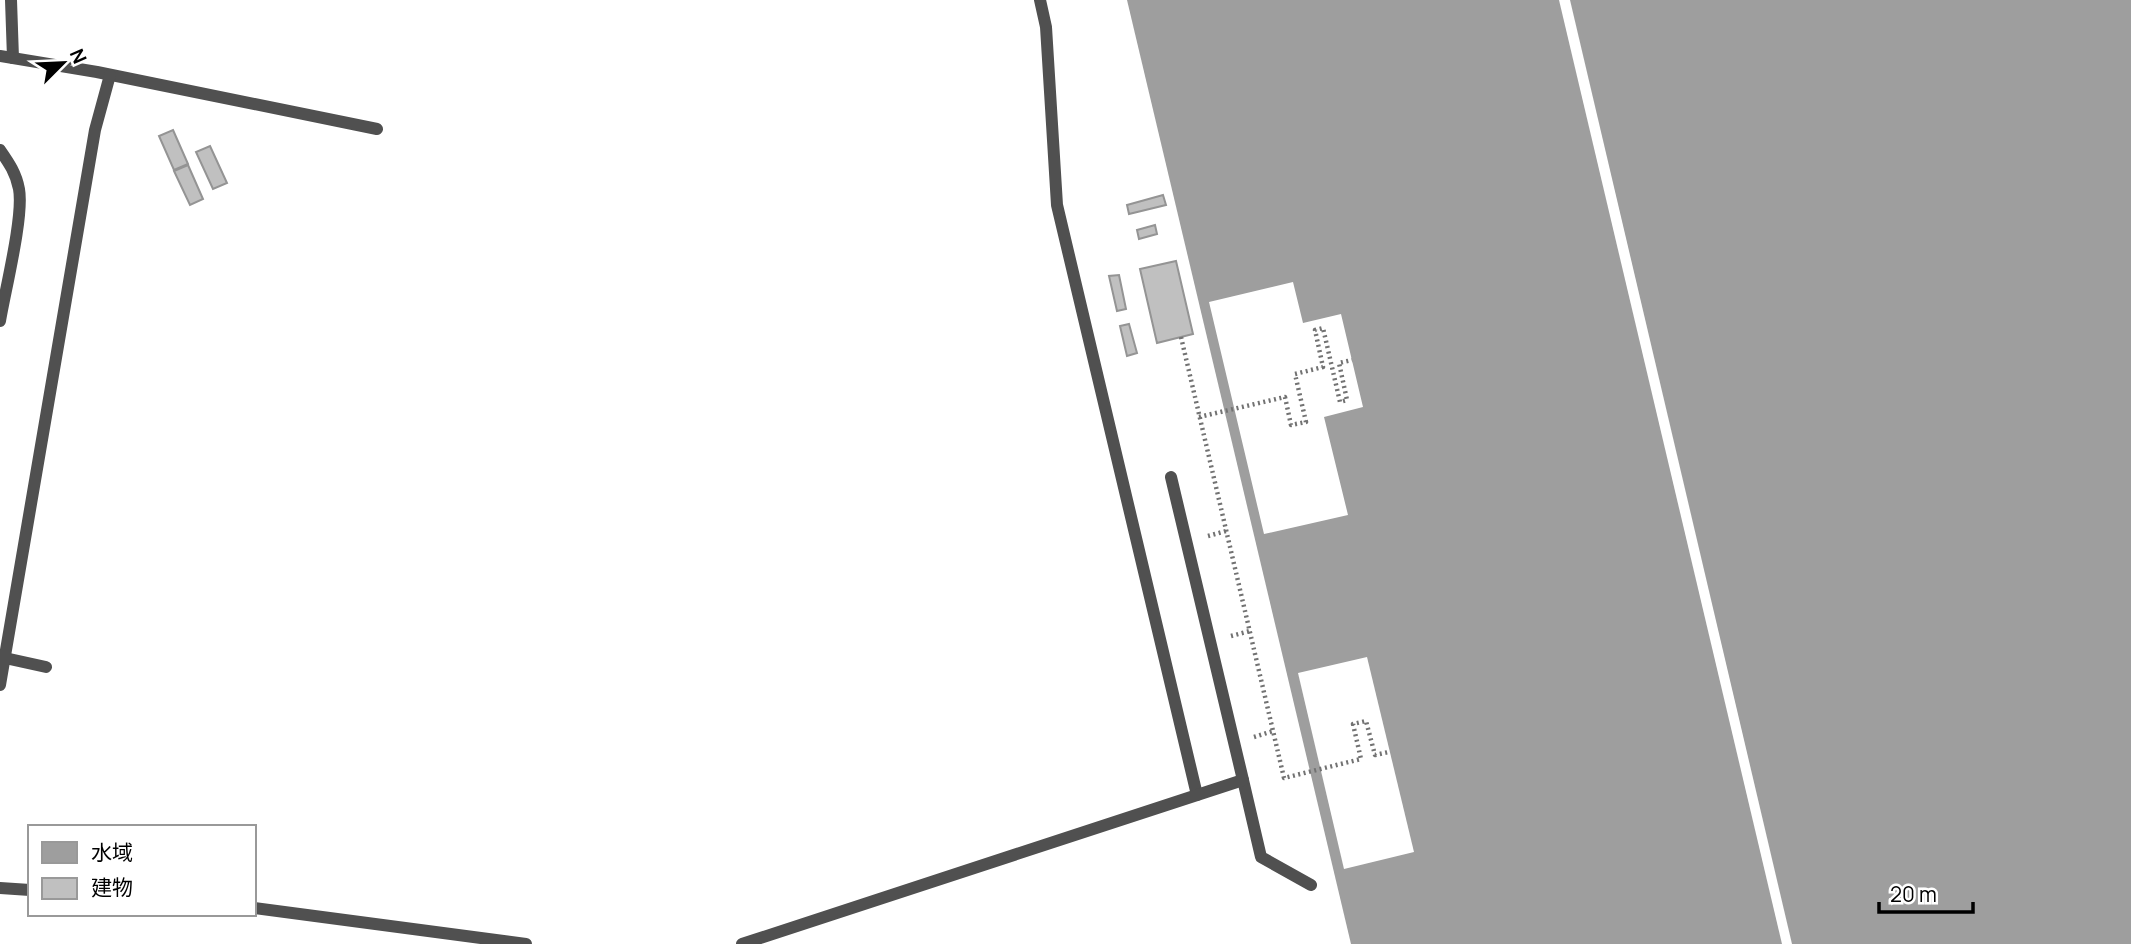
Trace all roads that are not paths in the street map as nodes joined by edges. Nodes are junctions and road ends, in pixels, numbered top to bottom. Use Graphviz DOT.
graph roads {
  1 [pos="10,0"];
  2 [pos="1040,0"];
  3 [pos="6,57"];
  4 [pos="110,75"];
  5 [pos="377,129"];
  6 [pos="0,150"];
  7 [pos="0,321"];
  8 [pos="1171,477"];
  9 [pos="5,658"];
  10 [pos="46,667"];
  11 [pos="0,685"];
  12 [pos="1243,780"];
  13 [pos="1197,795"];
  14 [pos="1311,885"];
  15 [pos="0,888"];
  16 [pos="28,890"];
  17 [pos="256,908"];
  18 [pos="526,944"];
  19 [pos="742,944"];
  1 -- 3 [label="lane"];
  2 -- 13 [label="lane"];
  3 -- 4 [label="lane"];
  4 -- 5 [label="lane"];
  4 -- 9 [label="lane"];
  6 -- 7 [label="lane"];
  8 -- 12 [label="lane"];
  9 -- 10 [label="lane"];
  9 -- 11 [label="lane"];
  12 -- 13 [label="lane"];
  12 -- 14 [label="lane"];
  13 -- 19 [label="lane"];
  15 -- 16 [label="lane"];
  17 -- 18 [label="lane"];
}
